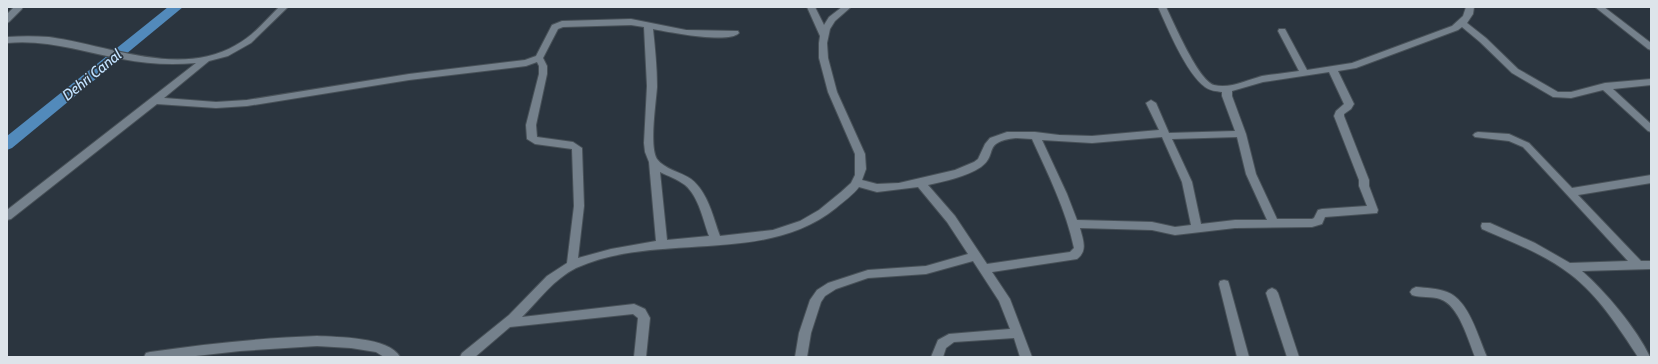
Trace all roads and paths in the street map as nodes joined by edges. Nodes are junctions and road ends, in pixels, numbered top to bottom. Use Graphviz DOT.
graph roads {
  1 [pos="19,7"];
  2 [pos="284,7"];
  3 [pos="811,7"];
  4 [pos="847,7"];
  5 [pos="1162,7"];
  6 [pos="1470,7"];
  7 [pos="1599,7"];
  8 [pos="7,19"];
  9 [pos="1462,23"];
  10 [pos="648,24"];
  11 [pos="1282,31"];
  12 [pos="735,32"];
  13 [pos="824,35"];
  14 [pos="7,40"];
  15 [pos="1651,47"];
  16 [pos="539,58"];
  17 [pos="206,59"];
  18 [pos="1332,69"];
  19 [pos="1304,72"];
  20 [pos="1651,82"];
  21 [pos="1605,86"];
  22 [pos="1227,89"];
  23 [pos="156,101"];
  24 [pos="1151,103"];
  25 [pos="1651,129"];
  26 [pos="1165,134"];
  27 [pos="1241,134"];
  28 [pos="1035,135"];
  29 [pos="1478,135"];
  30 [pos="654,162"];
  31 [pos="1651,179"];
  32 [pos="856,182"];
  33 [pos="919,182"];
  34 [pos="1571,192"];
  35 [pos="7,216"];
  36 [pos="1074,224"];
  37 [pos="1274,224"];
  38 [pos="1486,226"];
  39 [pos="1197,228"];
  40 [pos="716,240"];
  41 [pos="662,245"];
  42 [pos="976,256"];
  43 [pos="572,265"];
  44 [pos="1638,265"];
  45 [pos="1651,265"];
  46 [pos="1568,267"];
  47 [pos="984,269"];
  48 [pos="1224,284"];
  49 [pos="1416,292"];
  50 [pos="1272,293"];
  51 [pos="507,324"];
  52 [pos="1018,333"];
  53 [pos="150,357"];
  54 [pos="394,357"];
  55 [pos="466,357"];
  56 [pos="640,357"];
  57 [pos="801,357"];
  58 [pos="937,357"];
  59 [pos="1026,357"];
  60 [pos="1243,357"];
  61 [pos="1293,357"];
  62 [pos="1481,357"];
  63 [pos="1644,357"];
  1 -- 8 [label="lane"];
  2 -- 17 [label="street"];
  3 -- 13 [label="street"];
  4 -- 13 [label="street"];
  5 -- 22 [label="street"];
  6 -- 9 [label="street"];
  7 -- 15 [label="street"];
  9 -- 18 [label="street"];
  9 -- 21 [label="street"];
  10 -- 12 [label="street"];
  10 -- 16 [label="street"];
  10 -- 30 [label="street"];
  11 -- 19 [label="street"];
  13 -- 32 [label="street"];
  14 -- 17 [label="street"];
  16 -- 23 [label="street"];
  16 -- 43 [label="street"];
  17 -- 23 [label="street"];
  18 -- 19 [label="street"];
  18 -- 37 [label="street"];
  19 -- 22 [label="street"];
  20 -- 21 [label="street"];
  21 -- 25 [label="street"];
  22 -- 27 [label="street"];
  23 -- 35 [label="street"];
  24 -- 26 [label="street"];
  26 -- 27 [label="street"];
  26 -- 28 [label="street"];
  26 -- 39 [label="street"];
  27 -- 37 [label="street"];
  28 -- 33 [label="street"];
  28 -- 36 [label="street"];
  29 -- 34 [label="street"];
  30 -- 40 [label="street"];
  30 -- 41 [label="street"];
  31 -- 34 [label="street"];
  32 -- 33 [label="street"];
  32 -- 40 [label="street"];
  33 -- 42 [label="street"];
  34 -- 44 [label="street"];
  36 -- 39 [label="street"];
  36 -- 47 [label="street"];
  37 -- 39 [label="street"];
  38 -- 46 [label="street"];
  40 -- 41 [label="street"];
  41 -- 43 [label="street"];
  42 -- 47 [label="street"];
  42 -- 57 [label="street"];
  43 -- 51 [label="street"];
  44 -- 45 [label="street"];
  44 -- 46 [label="street"];
  46 -- 63 [label="street"];
  47 -- 52 [label="street"];
  48 -- 60 [label="street"];
  49 -- 62 [label="street"];
  50 -- 61 [label="street"];
  51 -- 55 [label="street"];
  51 -- 56 [label="street"];
  52 -- 58 [label="street"];
  52 -- 59 [label="street"];
  53 -- 54 [label="street"];
}
